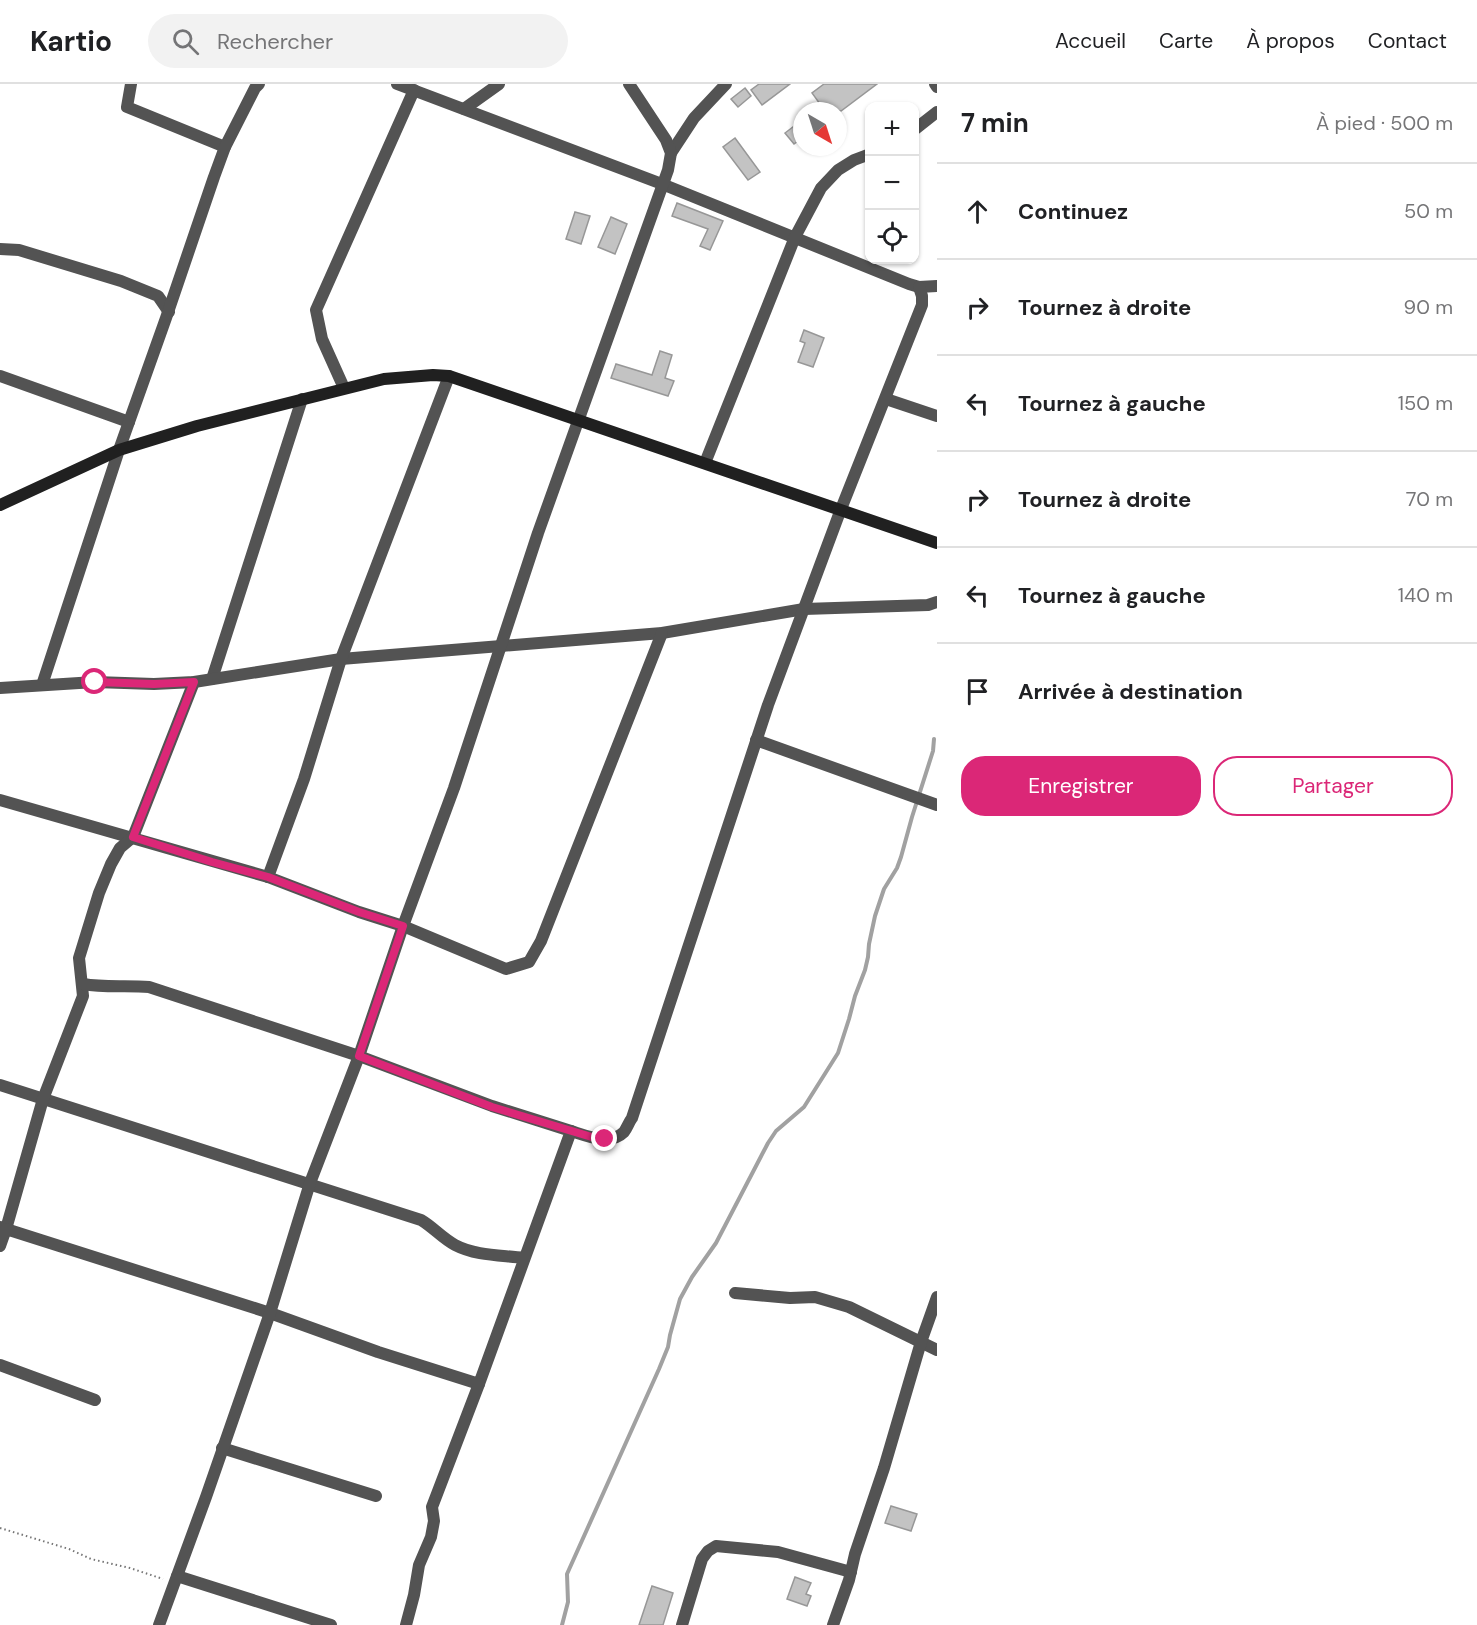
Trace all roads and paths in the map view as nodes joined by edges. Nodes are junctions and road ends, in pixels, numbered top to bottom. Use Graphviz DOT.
graph roads {
  1 [pos="131,84"];
  2 [pos="259,84"];
  3 [pos="397,84"];
  4 [pos="499,84"];
  5 [pos="629,84"];
  6 [pos="726,84"];
  7 [pos="414,90"];
  8 [pos="464,110"];
  9 [pos="937,112"];
  10 [pos="919,127"];
  11 [pos="225,147"];
  12 [pos="671,153"];
  13 [pos="865,156"];
  14 [pos="662,184"];
  15 [pos="795,237"];
  16 [pos="0,249"];
  17 [pos="919,286"];
  18 [pos="937,286"];
  19 [pos="169,312"];
  20 [pos="0,376"];
  21 [pos="449,376"];
  22 [pos="344,388"];
  23 [pos="302,399"];
  24 [pos="886,399"];
  25 [pos="937,416"];
  26 [pos="578,421"];
  27 [pos="129,422"];
  28 [pos="119,450"];
  29 [pos="705,463"];
  30 [pos="0,505"];
  31 [pos="841,509"];
  32 [pos="937,543"];
  33 [pos="937,602"];
  34 [pos="804,609"];
  35 [pos="662,633"];
  36 [pos="500,647"];
  37 [pos="341,659"];
  38 [pos="212,679"];
  39 [pos="194,682"];
  40 [pos="42,685"];
  41 [pos="0,688"];
  42 [pos="756,740"];
  43 [pos="0,800"];
  44 [pos="937,805"];
  45 [pos="133,837"];
  46 [pos="268,877"];
  47 [pos="403,926"];
  48 [pos="82,984"];
  49 [pos="359,1056"];
  50 [pos="0,1085"];
  51 [pos="43,1099"];
  52 [pos="571,1131"];
  53 [pos="310,1183"];
  54 [pos="3,1228"];
  55 [pos="0,1246"];
  56 [pos="524,1258"];
  57 [pos="735,1293"];
  58 [pos="937,1297"];
  59 [pos="270,1313"];
  60 [pos="921,1342"];
  61 [pos="937,1350"];
  62 [pos="0,1365"];
  63 [pos="479,1384"];
  64 [pos="95,1400"];
  65 [pos="222,1448"];
  66 [pos="376,1496"];
  67 [pos="0,1528"];
  68 [pos="851,1572"];
  69 [pos="176,1579"];
  70 [pos="159,1625"];
  71 [pos="331,1625"];
  72 [pos="406,1625"];
  73 [pos="682,1625"];
  74 [pos="833,1625"];
  1 -- 11 [label="street"];
  2 -- 11 [label="street"];
  3 -- 7 [label="street"];
  4 -- 8 [label="street"];
  5 -- 12 [label="street"];
  6 -- 12 [label="street"];
  7 -- 8 [label="street"];
  7 -- 22 [label="street"];
  8 -- 14 [label="street"];
  9 -- 10 [label="street"];
  11 -- 19 [label="street"];
  12 -- 14 [label="street"];
  13 -- 15 [label="street"];
  14 -- 15 [label="street"];
  14 -- 26 [label="street"];
  15 -- 17 [label="street"];
  15 -- 29 [label="street"];
  16 -- 19 [label="street"];
  17 -- 18 [label="street"];
  17 -- 24 [label="street"];
  19 -- 27 [label="street"];
  20 -- 27 [label="street"];
  21 -- 22 [label="main road"];
  21 -- 26 [label="main road"];
  21 -- 37 [label="street"];
  22 -- 23 [label="main road"];
  23 -- 28 [label="main road"];
  23 -- 38 [label="street"];
  24 -- 25 [label="street"];
  24 -- 31 [label="street"];
  26 -- 29 [label="main road"];
  26 -- 36 [label="street"];
  27 -- 28 [label="street"];
  28 -- 30 [label="main road"];
  28 -- 40 [label="street"];
  29 -- 31 [label="main road"];
  31 -- 32 [label="main road"];
  31 -- 34 [label="street"];
  33 -- 34 [label="street"];
  34 -- 35 [label="street"];
  34 -- 42 [label="street"];
  35 -- 36 [label="street"];
  35 -- 47 [label="street"];
  36 -- 37 [label="street"];
  36 -- 47 [label="street"];
  37 -- 38 [label="street"];
  37 -- 46 [label="street"];
  38 -- 39 [label="street"];
  39 -- 40 [label="street"];
  39 -- 45 [label="street"];
  40 -- 41 [label="street"];
  42 -- 44 [label="street"];
  42 -- 52 [label="street"];
  43 -- 45 [label="street"];
  45 -- 46 [label="street"];
  45 -- 48 [label="street"];
  46 -- 47 [label="street"];
  47 -- 49 [label="street"];
  48 -- 49 [label="street"];
  48 -- 51 [label="street"];
  49 -- 52 [label="street"];
  49 -- 53 [label="street"];
  50 -- 51 [label="street"];
  51 -- 53 [label="street"];
  51 -- 54 [label="street"];
  52 -- 56 [label="street"];
  53 -- 56 [label="street"];
  53 -- 59 [label="street"];
  54 -- 55 [label="street"];
  54 -- 59 [label="street"];
  56 -- 63 [label="street"];
  57 -- 60 [label="street"];
  58 -- 60 [label="street"];
  59 -- 63 [label="street"];
  59 -- 65 [label="street"];
  60 -- 61 [label="street"];
  60 -- 68 [label="street"];
  62 -- 64 [label="street"];
  63 -- 72 [label="street"];
  65 -- 66 [label="street"];
  65 -- 69 [label="street"];
  67 -- 69 [label="path"];
  68 -- 73 [label="street"];
  68 -- 74 [label="street"];
  69 -- 70 [label="street"];
  69 -- 71 [label="street"];
}
